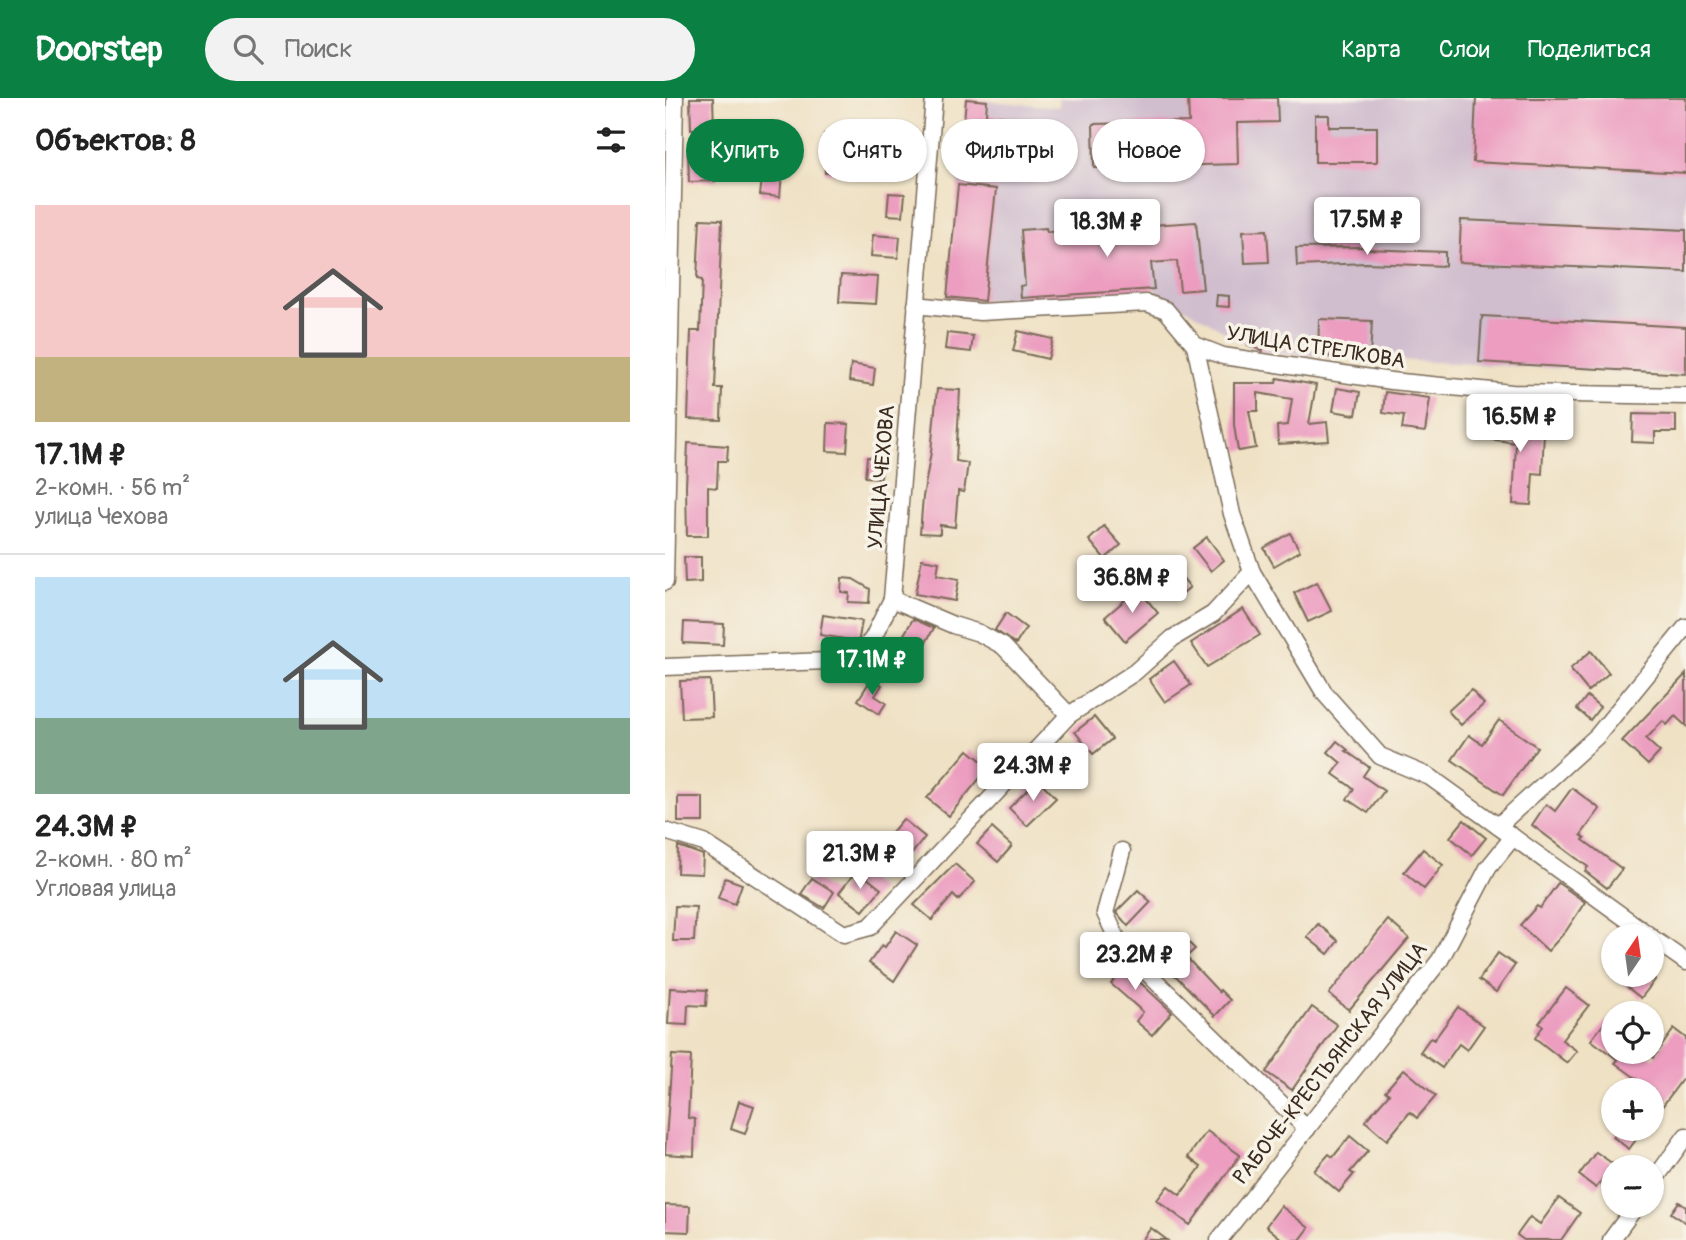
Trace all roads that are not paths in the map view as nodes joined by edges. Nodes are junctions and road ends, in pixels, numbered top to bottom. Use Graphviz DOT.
graph roads {
  1 [pos="675,98"];
  2 [pos="934,98"];
  3 [pos="916,305"];
  4 [pos="1195,345"];
  5 [pos="667,389"];
  6 [pos="1686,396"];
  7 [pos="1252,572"];
  8 [pos="665,582"];
  9 [pos="892,599"];
  10 [pos="1686,627"];
  11 [pos="665,667"];
  12 [pos="1069,715"];
  13 [pos="1498,826"];
  14 [pos="665,831"];
  15 [pos="1514,837"];
  16 [pos="1122,851"];
  17 [pos="1633,924"];
  18 [pos="1664,946"];
  19 [pos="1686,962"];
  20 [pos="1307,1129"];
  21 [pos="1686,1136"];
  22 [pos="1664,1166"];
  23 [pos="1627,1218"];
  24 [pos="1219,1240"];
  25 [pos="1611,1240"];
  1 -- 5 [label="street"];
  2 -- 3 [label="street, УЛИЦА ЧЕХОВА"];
  3 -- 4 [label="street, УЛИЦА СТРЕЛКОВА"];
  3 -- 9 [label="street, УЛИЦА ЧЕХОВА"];
  4 -- 6 [label="street, УЛИЦА СТРЕЛКОВА"];
  4 -- 7 [label="street"];
  5 -- 8 [label="street"];
  7 -- 12 [label="street"];
  7 -- 13 [label="street"];
  9 -- 11 [label="street, УЛИЦА ЧЕХОВА"];
  9 -- 12 [label="street"];
  10 -- 13 [label="street"];
  12 -- 14 [label="street"];
  13 -- 15 [label="street"];
  15 -- 17 [label="street"];
  15 -- 20 [label="street, РАБОЧЕ-КРЕСТЬЯНСКАЯ УЛИЦА"];
  16 -- 20 [label="street"];
  18 -- 19 [label="street"];
  20 -- 24 [label="street, РАБОЧЕ-КРЕСТЬЯНСКАЯ УЛИЦА"];
  21 -- 22 [label="street"];
  23 -- 25 [label="street"];
}
